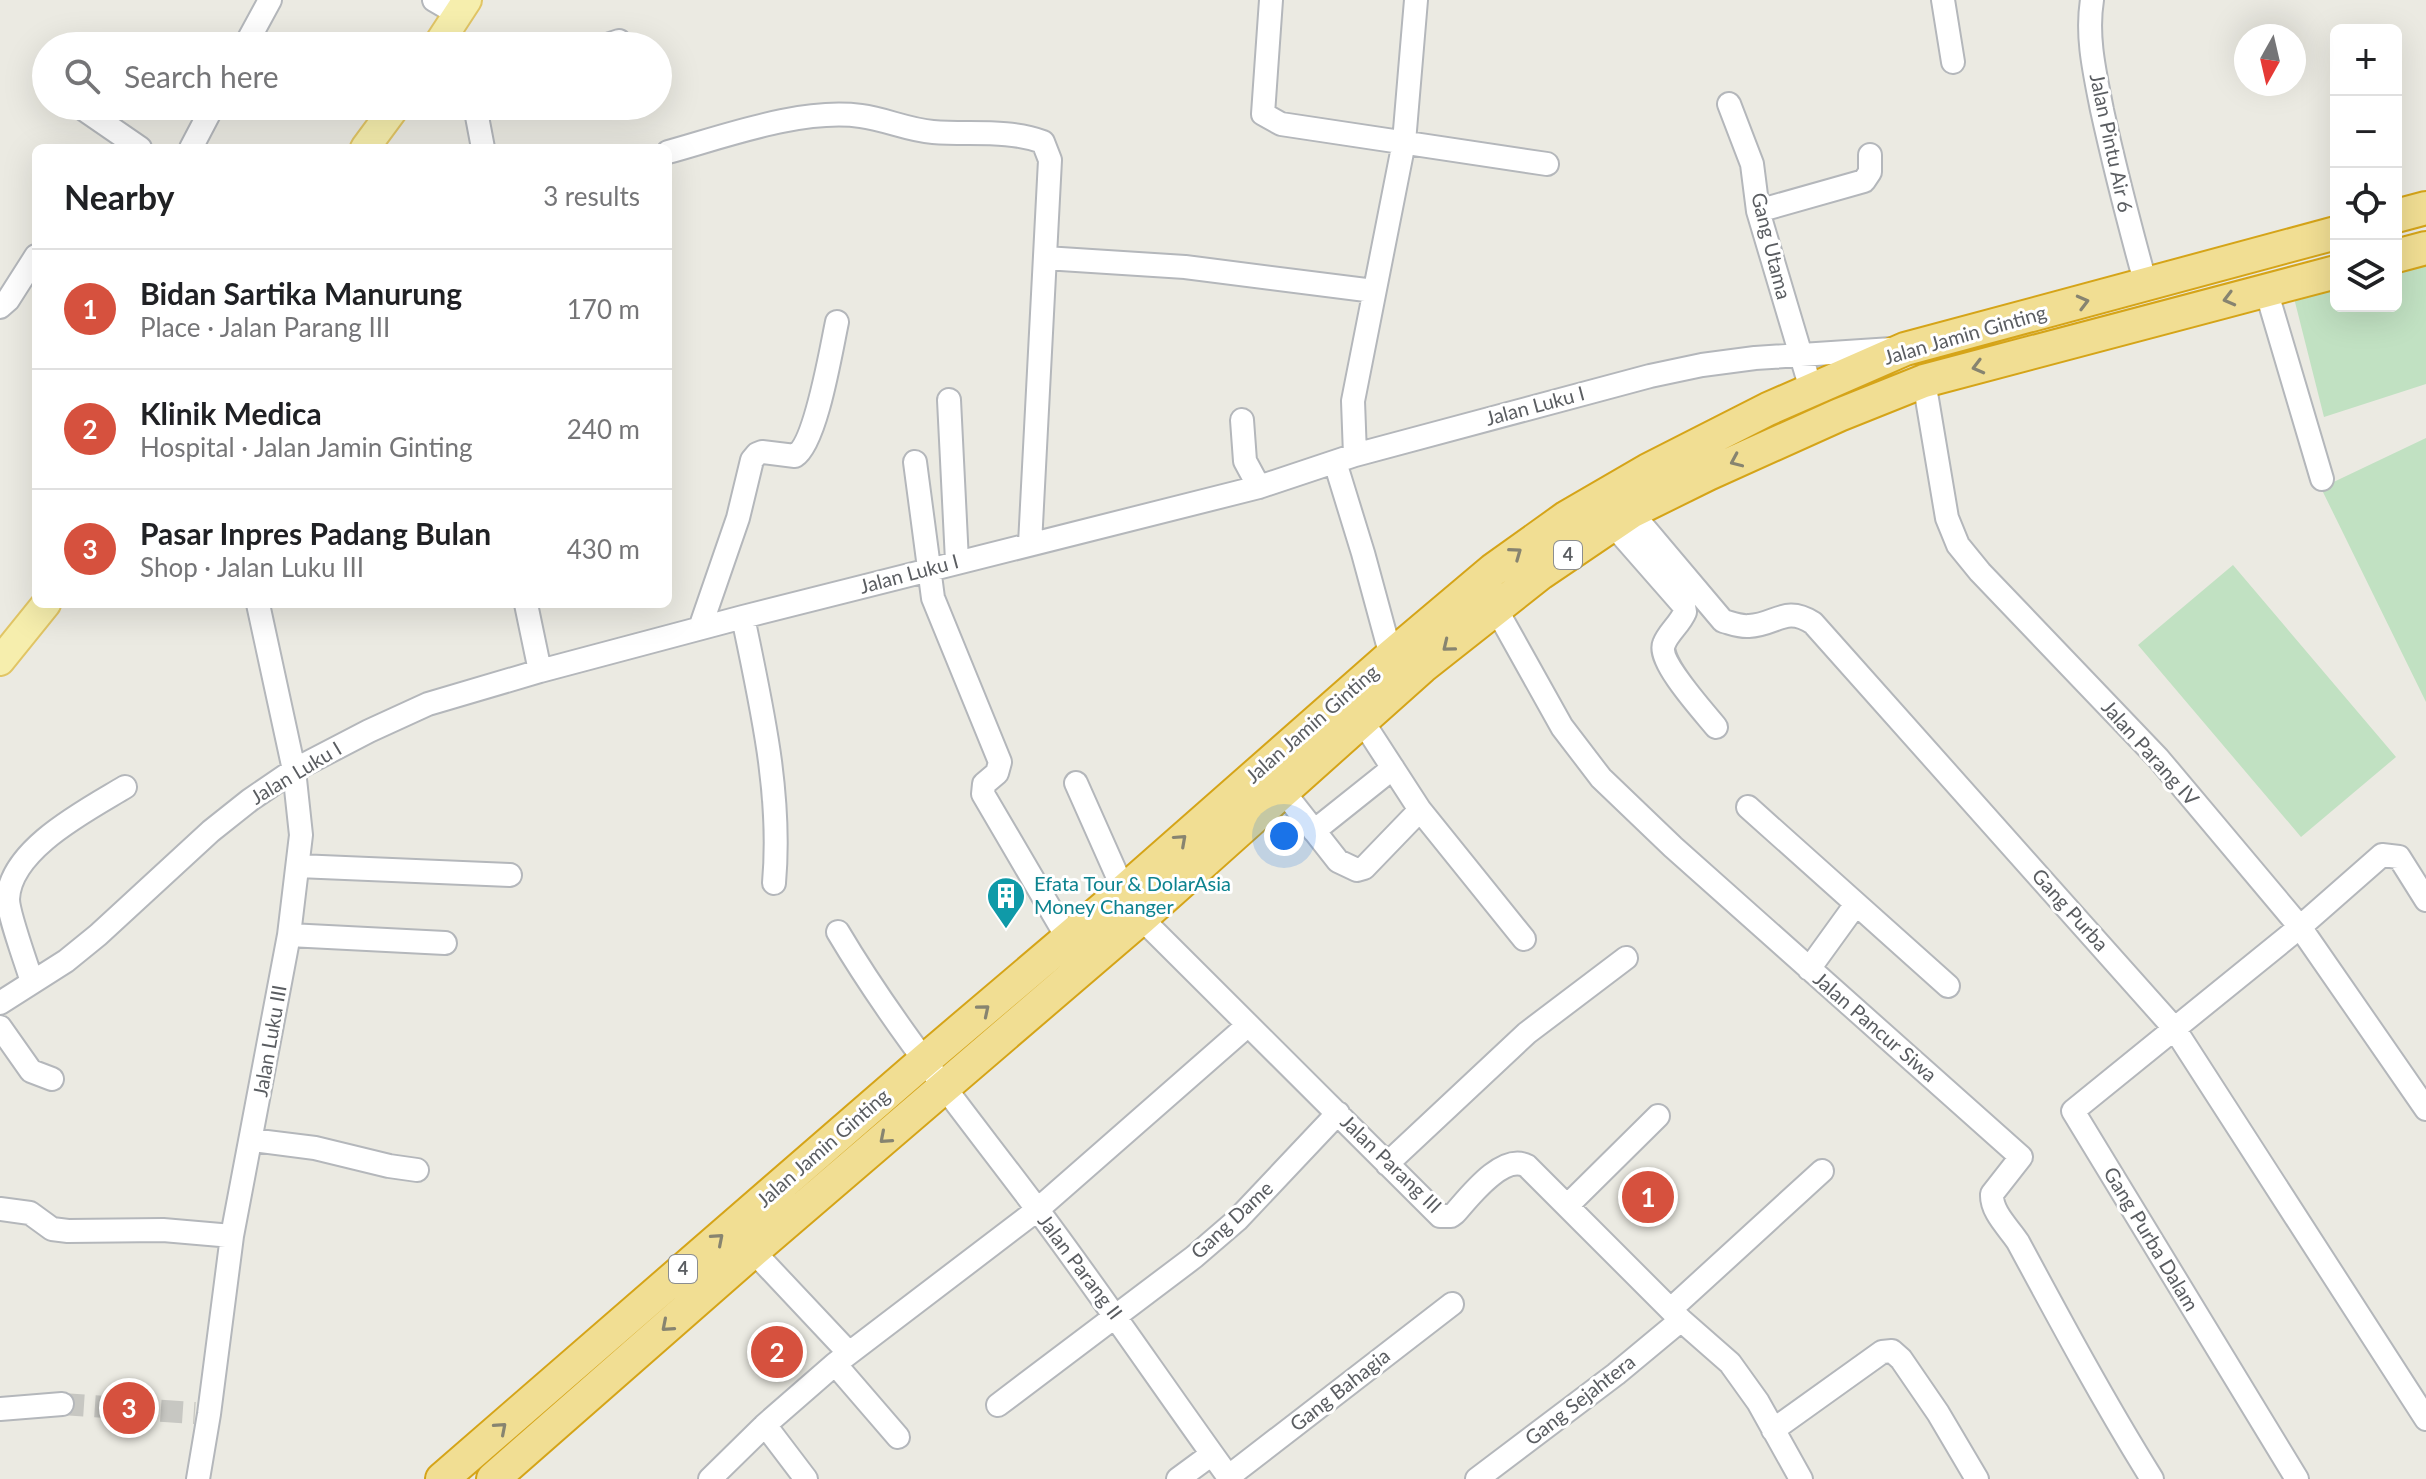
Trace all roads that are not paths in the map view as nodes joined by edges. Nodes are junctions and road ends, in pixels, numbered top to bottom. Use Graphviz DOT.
graph roads {
  1 [pos="270,0"];
  2 [pos="1271,0"];
  3 [pos="1416,0"];
  4 [pos="1943,0"];
  5 [pos="2092,0"];
  6 [pos="453,5"];
  7 [pos="253,32"];
  8 [pos="442,32"];
  9 [pos="1953,62"];
  10 [pos="1729,104"];
  11 [pos="99,120"];
  12 [pos="206,120"];
  13 [pos="386,120"];
  14 [pos="478,120"];
  15 [pos="1404,142"];
  16 [pos="134,144"];
  17 [pos="193,144"];
  18 [pos="368,144"];
  19 [pos="482,144"];
  20 [pos="672,151"];
  21 [pos="1870,155"];
  22 [pos="1547,164"];
  23 [pos="2426,208"];
  24 [pos="1758,211"];
  25 [pos="2402,214"];
  26 [pos="2329,235"];
  27 [pos="2426,248"];
  28 [pos="2402,254"];
  29 [pos="1045,258"];
  30 [pos="32,262"];
  31 [pos="2330,273"];
  32 [pos="2146,285"];
  33 [pos="2266,290"];
  34 [pos="1374,291"];
  35 [pos="0,307"];
  36 [pos="837,322"];
  37 [pos="1905,349"];
  38 [pos="1801,355"];
  39 [pos="1924,381"];
  40 [pos="1811,389"];
  41 [pos="949,400"];
  42 [pos="1242,420"];
  43 [pos="1345,458"];
  44 [pos="915,462"];
  45 [pos="2322,479"];
  46 [pos="1259,487"];
  47 [pos="1622,518"];
  48 [pos="1030,544"];
  49 [pos="957,561"];
  50 [pos="928,570"];
  51 [pos="1495,607"];
  52 [pos="43,608"];
  53 [pos="259,608"];
  54 [pos="527,608"];
  55 [pos="743,617"];
  56 [pos="700,628"];
  57 [pos="1391,656"];
  58 [pos="0,661"];
  59 [pos="540,671"];
  60 [pos="1361,719"];
  61 [pos="1716,727"];
  62 [pos="1393,768"];
  63 [pos="294,770"];
  64 [pos="1076,783"];
  65 [pos="125,787"];
  66 [pos="1283,791"];
  67 [pos="1748,807"];
  68 [pos="1420,810"];
  69 [pos="1314,831"];
  70 [pos="298,866"];
  71 [pos="510,875"];
  72 [pos="774,883"];
  73 [pos="2426,900"];
  74 [pos="1856,904"];
  75 [pos="1132,905"];
  76 [pos="2300,927"];
  77 [pos="838,932"];
  78 [pos="289,935"];
  79 [pos="1068,939"];
  80 [pos="1524,939"];
  81 [pos="445,943"];
  82 [pos="1626,958"];
  83 [pos="1809,969"];
  84 [pos="32,982"];
  85 [pos="1948,986"];
  86 [pos="0,1003"];
  87 [pos="1247,1026"];
  88 [pos="0,1027"];
  89 [pos="2174,1028"];
  90 [pos="925,1060"];
  91 [pos="52,1079"];
  92 [pos="944,1087"];
  93 [pos="2426,1109"];
  94 [pos="1338,1113"];
  95 [pos="1658,1116"];
  96 [pos="252,1140"];
  97 [pos="1387,1164"];
  98 [pos="417,1170"];
  99 [pos="1822,1171"];
  100 [pos="1568,1205"];
  101 [pos="0,1209"];
  102 [pos="1037,1210"];
  103 [pos="232,1236"];
  104 [pos="753,1251"];
  105 [pos="1452,1304"];
  106 [pos="1676,1314"];
  107 [pos="1116,1315"];
  108 [pos="842,1359"];
  109 [pos="62,1404"];
  110 [pos="998,1405"];
  111 [pos="0,1409"];
  112 [pos="2426,1419"];
  113 [pos="765,1425"];
  114 [pos="1775,1433"];
  115 [pos="898,1437"];
  116 [pos="1212,1454"];
  117 [pos="1229,1478"];
  118 [pos="198,1479"];
  119 [pos="442,1479"];
  120 [pos="493,1479"];
  121 [pos="710,1479"];
  122 [pos="806,1479"];
  123 [pos="1178,1479"];
  124 [pos="1477,1479"];
  125 [pos="1801,1479"];
  126 [pos="1977,1479"];
  127 [pos="2152,1479"];
  128 [pos="2297,1479"];
  1 -- 7 [label="street"];
  2 -- 15 [label="street"];
  3 -- 15 [label="street"];
  4 -- 9 [label="street"];
  5 -- 32 [label="street, Jalan Pintu Air 6"];
  6 -- 8 [label="main road"];
  10 -- 24 [label="street, Gang Utama"];
  11 -- 16 [label="street"];
  12 -- 17 [label="street"];
  13 -- 18 [label="main road"];
  14 -- 19 [label="street"];
  15 -- 22 [label="street"];
  15 -- 34 [label="street"];
  20 -- 29 [label="street"];
  21 -- 24 [label="street"];
  23 -- 25 [label="highway"];
  24 -- 38 [label="street, Gang Utama"];
  26 -- 32 [label="highway, Jalan Jamin Ginting / 4"];
  27 -- 28 [label="highway"];
  29 -- 34 [label="street"];
  29 -- 48 [label="street"];
  30 -- 35 [label="street"];
  31 -- 33 [label="highway, Jalan Jamin Ginting / 4"];
  37 -- 32 [label="highway, Jalan Jamin Ginting / 4, one-way"];
  33 -- 39 [label="highway, Jalan Jamin Ginting / 4, one-way"];
  33 -- 45 [label="street"];
  34 -- 43 [label="street"];
  36 -- 56 [label="street"];
  37 -- 38 [label="street, Jalan Luku I"];
  37 -- 40 [label="highway, Jalan Jamin Ginting / 4"];
  38 -- 40 [label="street, Gang Utama"];
  38 -- 43 [label="street, Jalan Luku I"];
  39 -- 47 [label="highway, Jalan Jamin Ginting / 4, one-way"];
  39 -- 76 [label="street, Jalan Parang IV"];
  57 -- 40 [label="highway, Jalan Jamin Ginting / 4, one-way"];
  41 -- 49 [label="street"];
  42 -- 46 [label="street"];
  43 -- 46 [label="street, Jalan Luku I"];
  43 -- 57 [label="street"];
  44 -- 50 [label="street"];
  46 -- 48 [label="street, Jalan Luku I"];
  47 -- 51 [label="highway, Jalan Jamin Ginting / 4"];
  47 -- 61 [label="street"];
  47 -- 89 [label="street, Gang Purba"];
  48 -- 49 [label="street, Jalan Luku I"];
  49 -- 50 [label="street, Jalan Luku I"];
  50 -- 55 [label="street, Jalan Luku I"];
  50 -- 79 [label="street"];
  51 -- 60 [label="highway, Jalan Jamin Ginting / 4, one-way"];
  51 -- 83 [label="street, Jalan Pancur Siwa"];
  52 -- 58 [label="main road"];
  53 -- 63 [label="street, Jalan Luku III"];
  54 -- 59 [label="street"];
  55 -- 56 [label="street, Jalan Luku I"];
  55 -- 72 [label="street"];
  56 -- 59 [label="street, Jalan Luku I"];
  75 -- 57 [label="highway, Jalan Jamin Ginting / 4, one-way"];
  59 -- 63 [label="street, Jalan Luku I"];
  60 -- 62 [label="street"];
  60 -- 66 [label="highway, Jalan Jamin Ginting / 4"];
  62 -- 68 [label="street"];
  62 -- 69 [label="street"];
  63 -- 70 [label="street, Jalan Luku III"];
  63 -- 84 [label="street, Jalan Luku I"];
  64 -- 75 [label="street"];
  65 -- 84 [label="street"];
  66 -- 69 [label="street"];
  66 -- 75 [label="highway, Jalan Jamin Ginting / 4"];
  67 -- 74 [label="street"];
  68 -- 69 [label="street"];
  68 -- 80 [label="street"];
  70 -- 71 [label="street"];
  70 -- 78 [label="street, Jalan Luku III"];
  73 -- 76 [label="street"];
  74 -- 83 [label="street"];
  74 -- 85 [label="street"];
  75 -- 79 [label="highway, Jalan Jamin Ginting / 4"];
  75 -- 87 [label="street, Jalan Parang III"];
  75 -- 92 [label="highway, Jalan Jamin Ginting / 4"];
  76 -- 89 [label="street"];
  76 -- 93 [label="street, Jalan Parang IV"];
  77 -- 90 [label="street, Jalan Parang II"];
  78 -- 81 [label="street"];
  78 -- 96 [label="street, Jalan Luku III"];
  90 -- 79 [label="highway, Jalan Jamin Ginting / 4, one-way"];
  82 -- 97 [label="street"];
  83 -- 127 [label="street, Jalan Pancur Siwa"];
  84 -- 86 [label="street, Jalan Luku I"];
  87 -- 94 [label="street, Jalan Parang III"];
  87 -- 102 [label="street"];
  88 -- 91 [label="street"];
  89 -- 112 [label="street, Gang Purba"];
  89 -- 128 [label="street, Gang Purba Dalam"];
  90 -- 92 [label="street, Jalan Parang II"];
  119 -- 90 [label="highway, Jalan Jamin Ginting / 4, one-way"];
  92 -- 102 [label="street, Jalan Parang II"];
  92 -- 104 [label="highway, Jalan Jamin Ginting / 4, one-way"];
  94 -- 97 [label="street, Jalan Parang III"];
  94 -- 107 [label="street, Gang Dame"];
  95 -- 100 [label="street"];
  96 -- 98 [label="street"];
  96 -- 103 [label="street, Jalan Luku III"];
  97 -- 100 [label="street, Jalan Parang III"];
  99 -- 106 [label="street, Gang Sejahtera"];
  100 -- 106 [label="street, Jalan Parang III"];
  101 -- 103 [label="street"];
  102 -- 107 [label="street, Jalan Parang II"];
  102 -- 108 [label="street"];
  103 -- 118 [label="street, Jalan Luku III"];
  104 -- 108 [label="street"];
  104 -- 120 [label="highway, Jalan Jamin Ginting / 4, one-way"];
  105 -- 117 [label="street, Gang Bahagia"];
  106 -- 114 [label="street, Jalan Parang III"];
  106 -- 124 [label="street, Gang Sejahtera"];
  107 -- 110 [label="street, Gang Dame"];
  107 -- 116 [label="street, Jalan Parang II"];
  108 -- 113 [label="street"];
  108 -- 115 [label="street"];
  109 -- 111 [label="street"];
  113 -- 121 [label="street"];
  113 -- 122 [label="street"];
  114 -- 125 [label="street, Jalan Parang III"];
  114 -- 126 [label="street"];
  116 -- 117 [label="street, Jalan Parang II"];
  116 -- 123 [label="street"];
}
